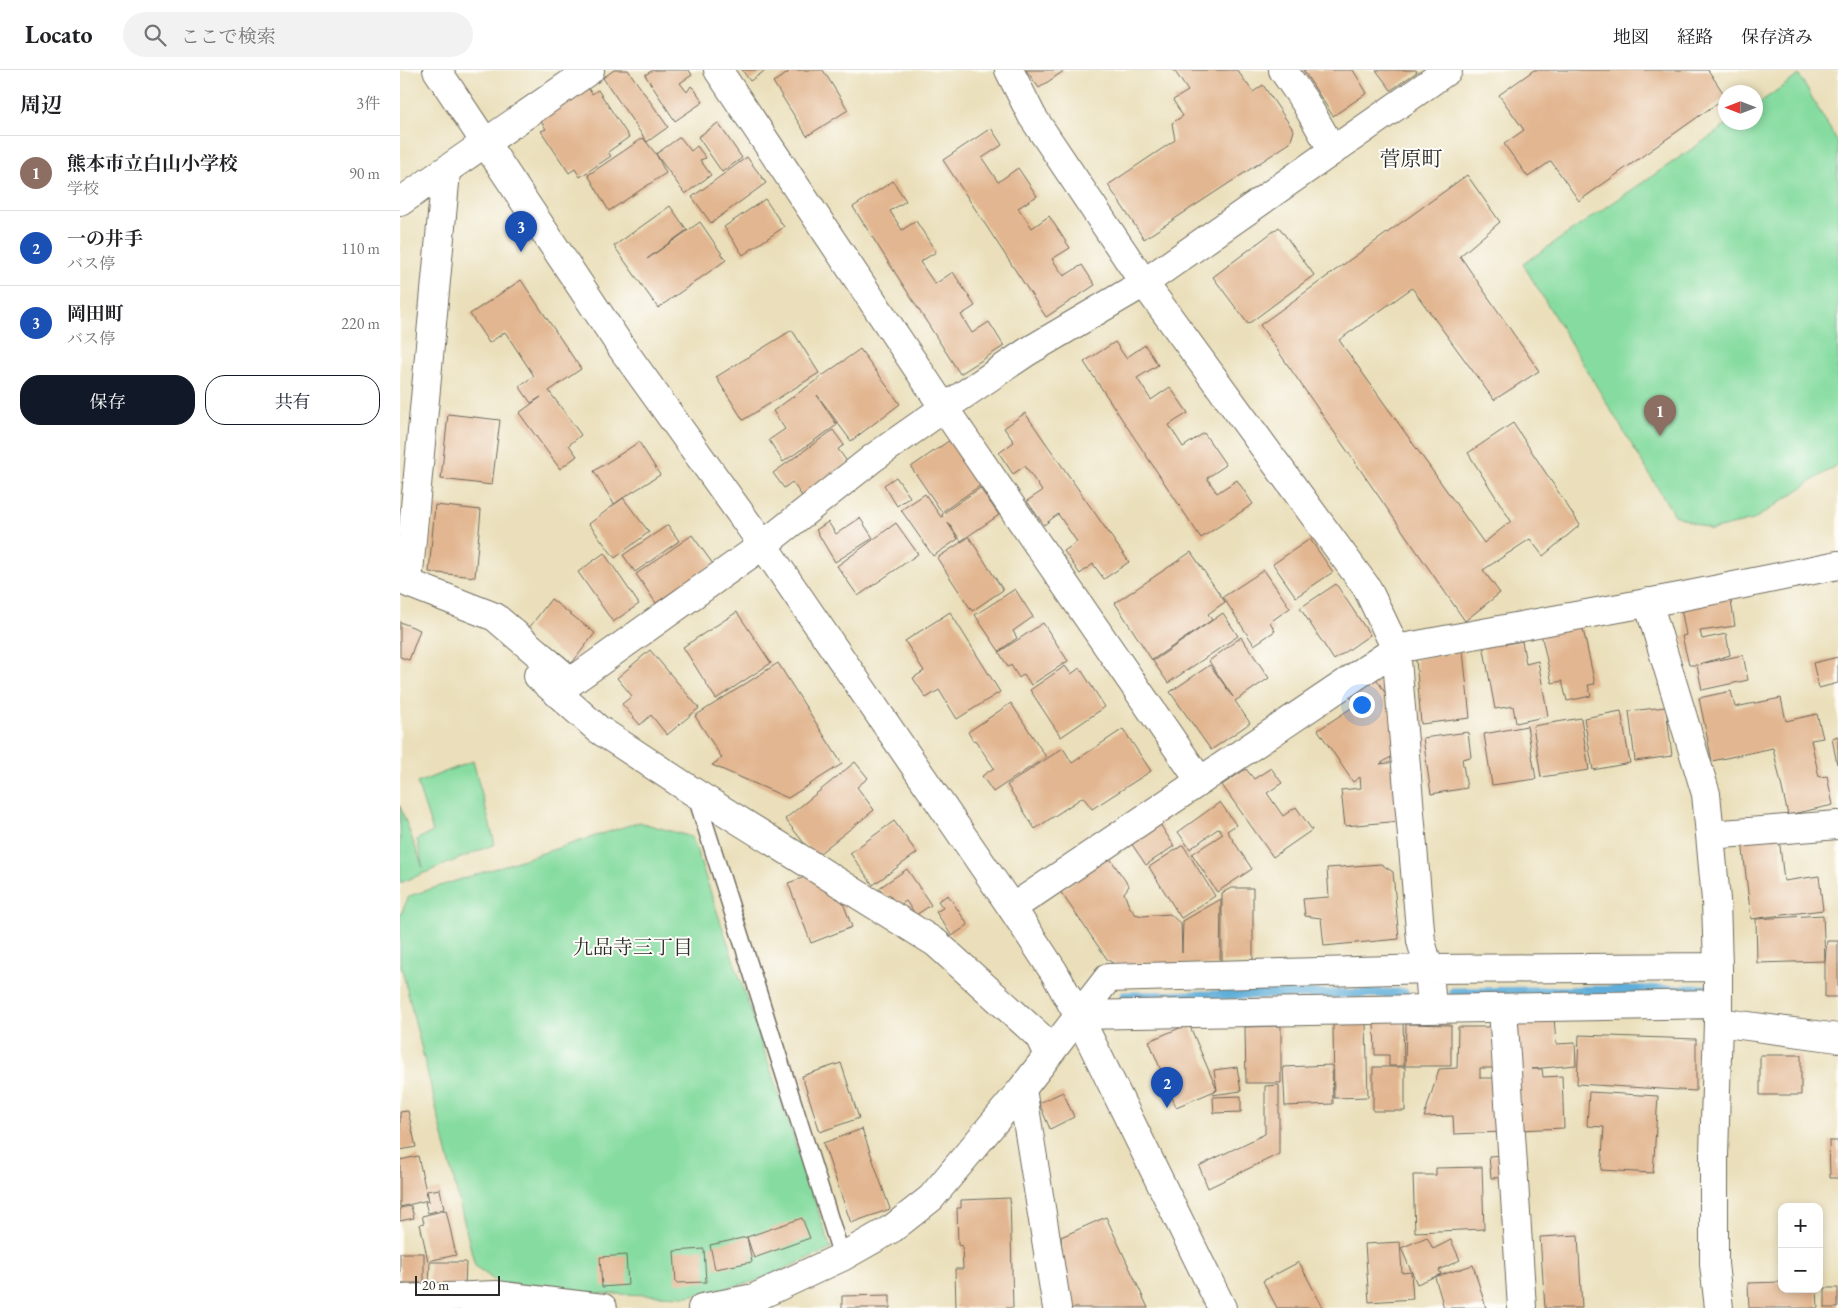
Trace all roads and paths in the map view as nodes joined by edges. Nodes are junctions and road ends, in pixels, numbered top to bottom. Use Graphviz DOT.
graph roads {
  1 [pos="437,70"];
  2 [pos="590,70"];
  3 [pos="718,70"];
  4 [pos="1009,70"];
  5 [pos="1283,70"];
  6 [pos="1448,70"];
  7 [pos="486,143"];
  8 [pos="1333,151"];
  9 [pos="446,172"];
  10 [pos="400,202"];
  11 [pos="1144,283"];
  12 [pos="944,408"];
  13 [pos="762,544"];
  14 [pos="1838,565"];
  15 [pos="400,596"];
  16 [pos="1648,602"];
  17 [pos="1396,649"];
  18 [pos="1200,781"];
  19 [pos="695,793"];
  20 [pos="1838,825"];
  21 [pos="1710,835"];
  22 [pos="1012,908"];
  23 [pos="1718,967"];
  24 [pos="1430,969"];
  25 [pos="1503,1008"];
  26 [pos="1432,1009"];
  27 [pos="1718,1013"];
  28 [pos="1078,1014"];
  29 [pos="1838,1038"];
  30 [pos="1048,1055"];
  31 [pos="1022,1089"];
  32 [pos="842,1257"];
  33 [pos="400,1299"];
  34 [pos="603,1308"];
  35 [pos="702,1308"];
  36 [pos="1056,1308"];
  37 [pos="1222,1308"];
  38 [pos="1522,1308"];
  39 [pos="1719,1308"];
  1 -- 7 [label="street"];
  2 -- 7 [label="street"];
  3 -- 12 [label="street"];
  4 -- 11 [label="street"];
  5 -- 8 [label="street"];
  6 -- 8 [label="street"];
  7 -- 9 [label="street"];
  7 -- 13 [label="street"];
  8 -- 11 [label="street"];
  9 -- 10 [label="street"];
  9 -- 13 [label="street"];
  11 -- 12 [label="street"];
  11 -- 17 [label="street"];
  12 -- 13 [label="street"];
  12 -- 18 [label="street"];
  13 -- 22 [label="street"];
  14 -- 16 [label="street"];
  15 -- 19 [label="street"];
  16 -- 17 [label="street"];
  16 -- 21 [label="street"];
  17 -- 18 [label="street"];
  17 -- 24 [label="street"];
  18 -- 22 [label="street"];
  19 -- 30 [label="street"];
  19 -- 32 [label="lane"];
  20 -- 21 [label="street"];
  21 -- 23 [label="street"];
  22 -- 28 [label="street"];
  23 -- 24 [label="street"];
  23 -- 27 [label="street"];
  24 -- 26 [label="street"];
  24 -- 28 [label="street"];
  25 -- 26 [label="street"];
  25 -- 27 [label="street"];
  25 -- 38 [label="street"];
  26 -- 28 [label="street"];
  27 -- 29 [label="street"];
  27 -- 39 [label="street"];
  28 -- 30 [label="street"];
  28 -- 37 [label="street"];
  30 -- 31 [label="street"];
  31 -- 32 [label="street"];
  31 -- 36 [label="street"];
  32 -- 35 [label="street"];
  33 -- 34 [label="street"];
}
